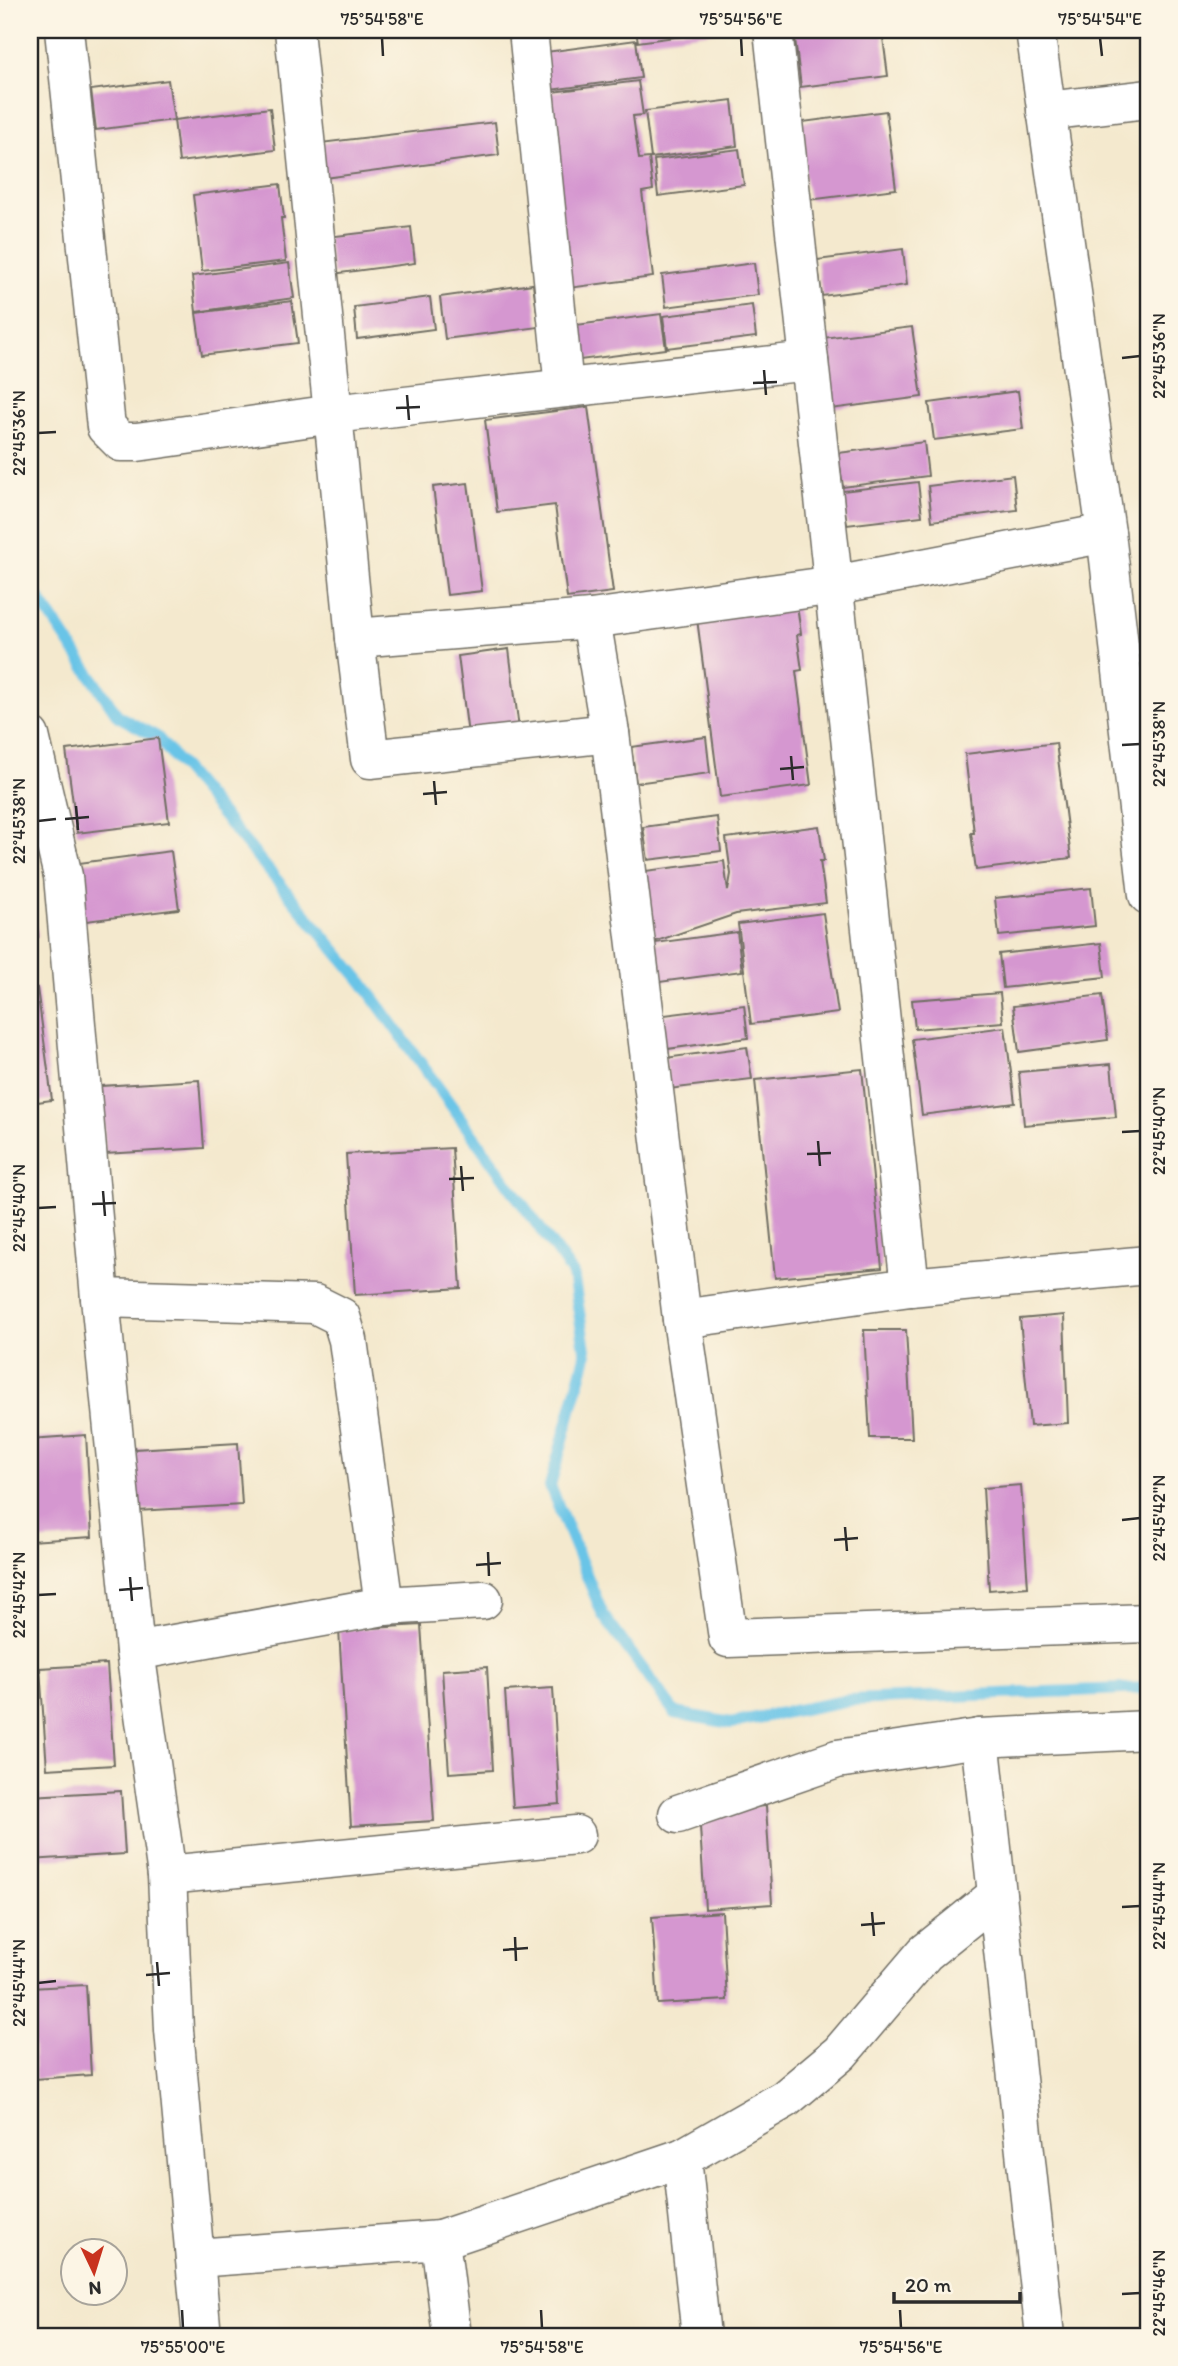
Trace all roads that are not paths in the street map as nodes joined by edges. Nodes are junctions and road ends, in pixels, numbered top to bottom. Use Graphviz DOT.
graph roads {
  1 [pos="64,30"];
  2 [pos="294,30"];
  3 [pos="528,30"];
  4 [pos="773,30"];
  5 [pos="1035,30"];
  6 [pos="1148,99"];
  7 [pos="1046,111"];
  8 [pos="809,361"];
  9 [pos="564,388"];
  10 [pos="333,414"];
  11 [pos="1107,533"];
  12 [pos="835,585"];
  13 [pos="591,619"];
  14 [pos="355,638"];
  15 [pos="610,733"];
  16 [pos="30,736"];
  17 [pos="1148,895"];
  18 [pos="1148,1265"];
  19 [pos="910,1287"];
  20 [pos="100,1298"];
  21 [pos="682,1319"];
  22 [pos="483,1600"];
  23 [pos="384,1606"];
  24 [pos="1148,1623"];
  25 [pos="135,1651"];
  26 [pos="1148,1730"];
  27 [pos="980,1738"];
  28 [pos="678,1814"];
  29 [pos="576,1835"];
  30 [pos="167,1875"];
  31 [pos="997,1895"];
  32 [pos="681,2158"];
  33 [pos="440,2239"];
  34 [pos="195,2258"];
  35 [pos="202,2336"];
  36 [pos="452,2336"];
  37 [pos="701,2336"];
  38 [pos="1045,2336"];
  1 -- 10 [label="street"];
  2 -- 10 [label="street"];
  3 -- 9 [label="street"];
  4 -- 8 [label="street"];
  5 -- 7 [label="street"];
  6 -- 7 [label="street"];
  7 -- 11 [label="street"];
  8 -- 9 [label="street"];
  8 -- 12 [label="street"];
  9 -- 10 [label="street"];
  10 -- 14 [label="street"];
  11 -- 12 [label="street"];
  11 -- 17 [label="street"];
  12 -- 13 [label="street"];
  12 -- 19 [label="street"];
  13 -- 14 [label="street"];
  13 -- 15 [label="street"];
  14 -- 15 [label="street"];
  15 -- 21 [label="street"];
  16 -- 20 [label="street"];
  18 -- 19 [label="street"];
  19 -- 21 [label="street"];
  20 -- 23 [label="street"];
  20 -- 25 [label="street"];
  21 -- 24 [label="street"];
  22 -- 23 [label="street"];
  23 -- 25 [label="street"];
  25 -- 30 [label="street"];
  26 -- 27 [label="street"];
  27 -- 28 [label="street"];
  27 -- 31 [label="street"];
  29 -- 30 [label="street"];
  30 -- 34 [label="street"];
  31 -- 32 [label="street"];
  31 -- 38 [label="street"];
  32 -- 33 [label="street"];
  32 -- 37 [label="street"];
  33 -- 34 [label="street"];
  33 -- 36 [label="street"];
  34 -- 35 [label="street"];
}
